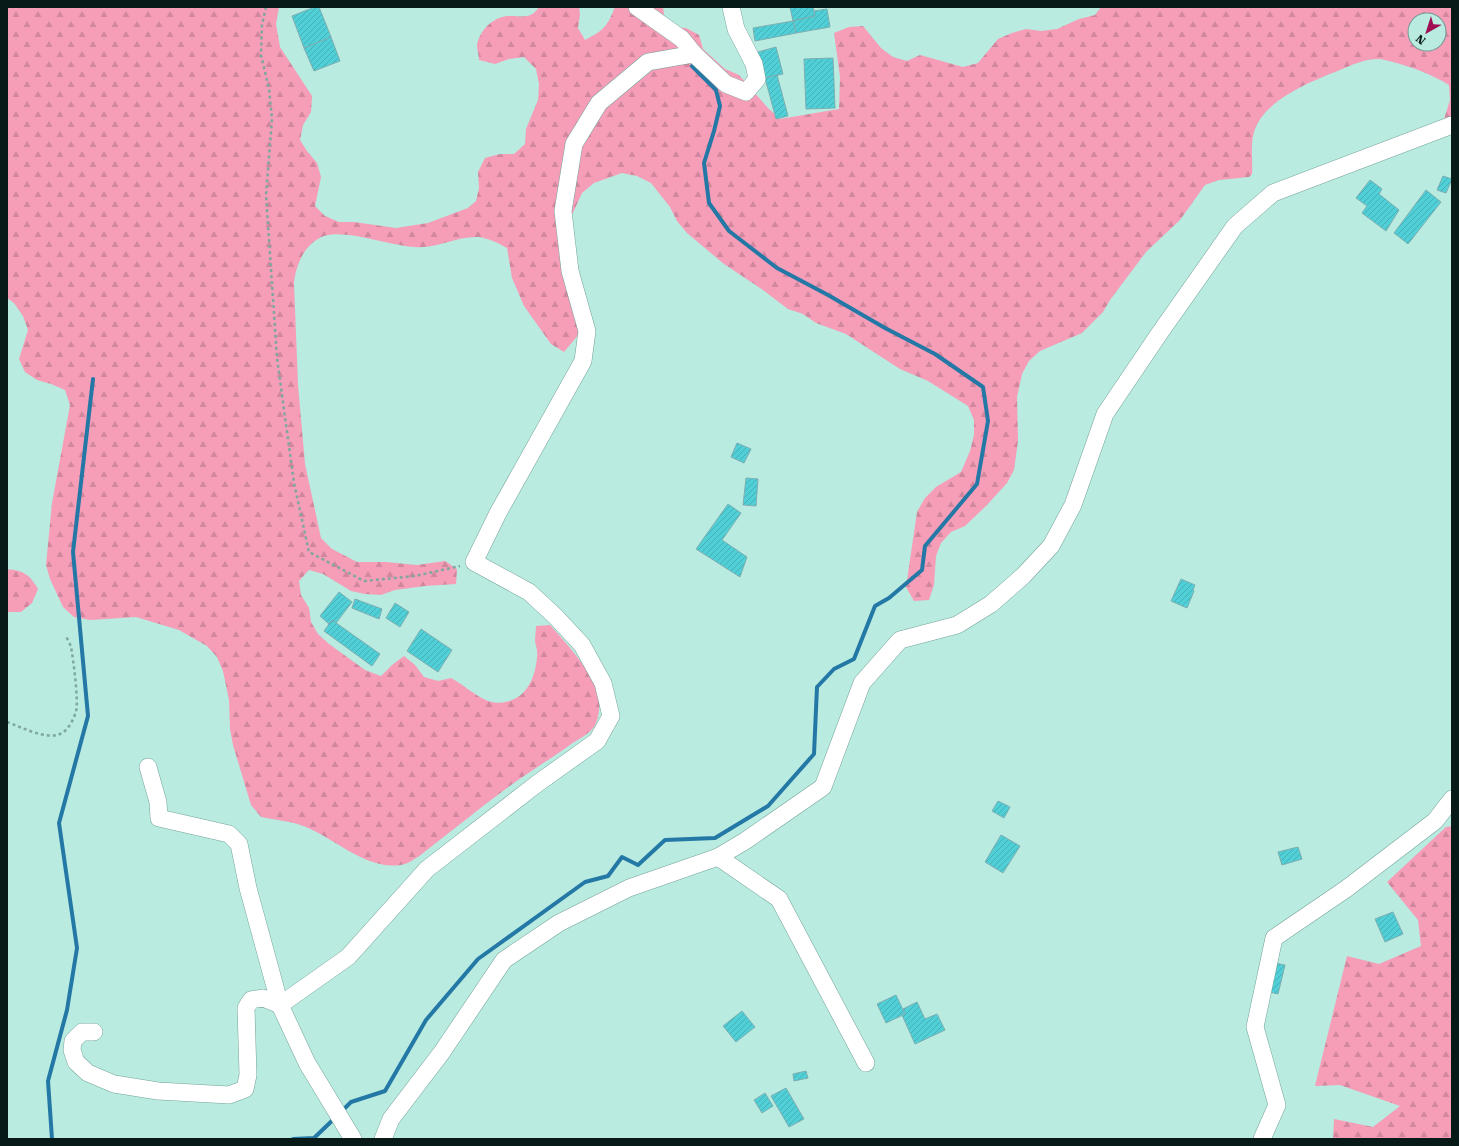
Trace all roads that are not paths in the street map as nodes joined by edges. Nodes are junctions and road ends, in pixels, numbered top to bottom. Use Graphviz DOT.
graph roads {
  1 [pos="637,7"];
  2 [pos="731,7"];
  3 [pos="694,54"];
  4 [pos="1452,125"];
  5 [pos="148,767"];
  6 [pos="1452,799"];
  7 [pos="718,857"];
  8 [pos="280,1004"];
  9 [pos="94,1032"];
  10 [pos="866,1063"];
  11 [pos="353,1139"];
  12 [pos="383,1139"];
  13 [pos="1262,1139"];
  1 -- 3 [label="street"];
  2 -- 3 [label="street"];
  3 -- 8 [label="street"];
  4 -- 7 [label="street"];
  5 -- 8 [label="street"];
  6 -- 13 [label="street"];
  7 -- 10 [label="street"];
  7 -- 12 [label="street"];
  8 -- 9 [label="street"];
  8 -- 11 [label="street"];
}
